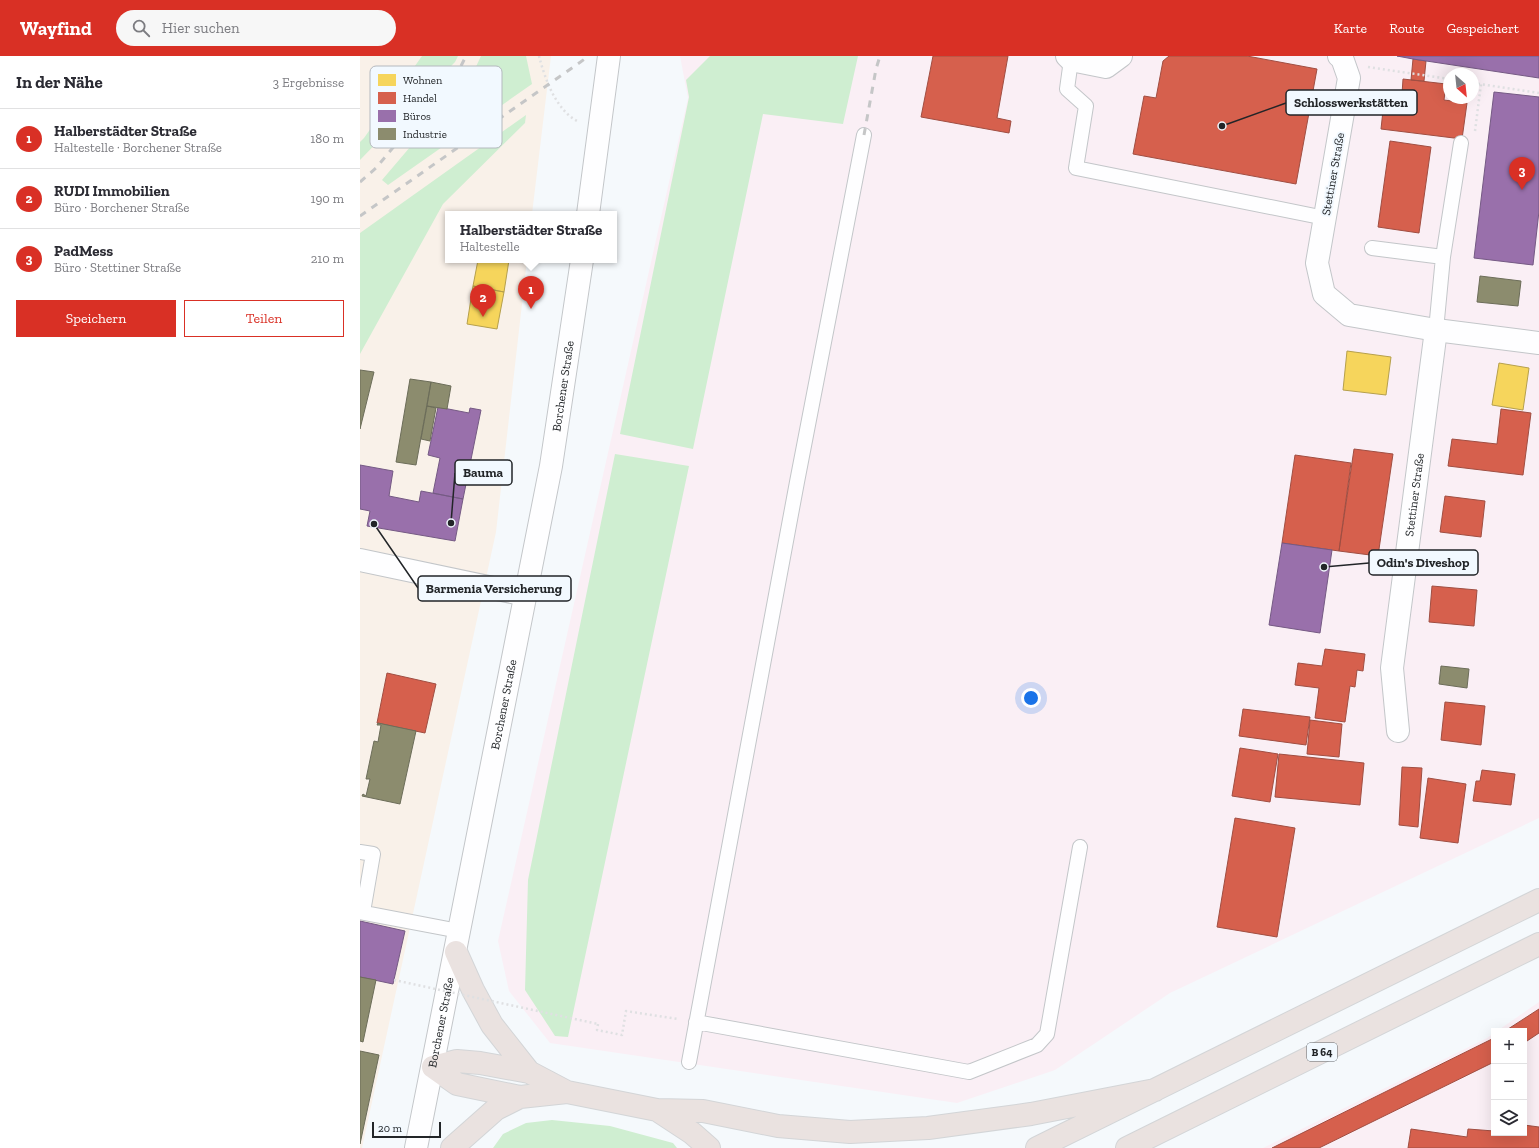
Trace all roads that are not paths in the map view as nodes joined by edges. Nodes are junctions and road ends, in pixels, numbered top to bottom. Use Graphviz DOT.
graph roads {
  1 [pos="610,56"];
  2 [pos="1121,56"];
  3 [pos="1339,56"];
  4 [pos="1069,58"];
  5 [pos="864,135"];
  6 [pos="1461,143"];
  7 [pos="588,211"];
  8 [pos="1325,218"];
  9 [pos="1372,248"];
  10 [pos="1444,257"];
  11 [pos="582,263"];
  12 [pos="1436,330"];
  13 [pos="1539,343"];
  14 [pos="360,560"];
  15 [pos="526,595"];
  16 [pos="1398,731"];
  17 [pos="1080,847"];
  18 [pos="360,852"];
  19 [pos="1539,900"];
  20 [pos="361,912"];
  21 [pos="457,941"];
  22 [pos="1539,944"];
  23 [pos="696,1022"];
  24 [pos="689,1062"];
  25 [pos="433,1067"];
  26 [pos="529,1072"];
  27 [pos="1155,1090"];
  28 [pos="567,1092"];
  29 [pos="520,1097"];
  30 [pos="657,1110"];
  31 [pos="416,1148"];
  32 [pos="452,1148"];
  33 [pos="709,1148"];
  34 [pos="1037,1148"];
  35 [pos="1127,1148"];
  1 -- 7 [label="street"];
  2 -- 4 [label="street"];
  3 -- 8 [label="street, Stettiner Straße"];
  4 -- 8 [label="lane"];
  5 -- 23 [label="lane"];
  6 -- 10 [label="lane"];
  8 -- 12 [label="street, Stettiner Straße"];
  9 -- 10 [label="lane"];
  10 -- 12 [label="lane"];
  11 -- 15 [label="street, Borchener Straße"];
  12 -- 13 [label="street, Stettiner Straße"];
  12 -- 16 [label="street, Stettiner Straße"];
  14 -- 15 [label="street"];
  15 -- 21 [label="street, Borchener Straße"];
  17 -- 23 [label="lane"];
  18 -- 20 [label="lane"];
  19 -- 27 [label="highway"];
  20 -- 21 [label="lane"];
  21 -- 25 [label="street, Borchener Straße"];
  21 -- 26 [label="highway"];
  22 -- 35 [label="highway, B 64"];
  23 -- 24 [label="lane"];
  25 -- 26 [label="highway"];
  25 -- 29 [label="highway"];
  25 -- 31 [label="street, Borchener Straße"];
  26 -- 28 [label="highway"];
  27 -- 30 [label="highway"];
  27 -- 34 [label="highway"];
  28 -- 29 [label="highway"];
  28 -- 30 [label="highway"];
  29 -- 32 [label="highway"];
  30 -- 33 [label="highway"];
}
